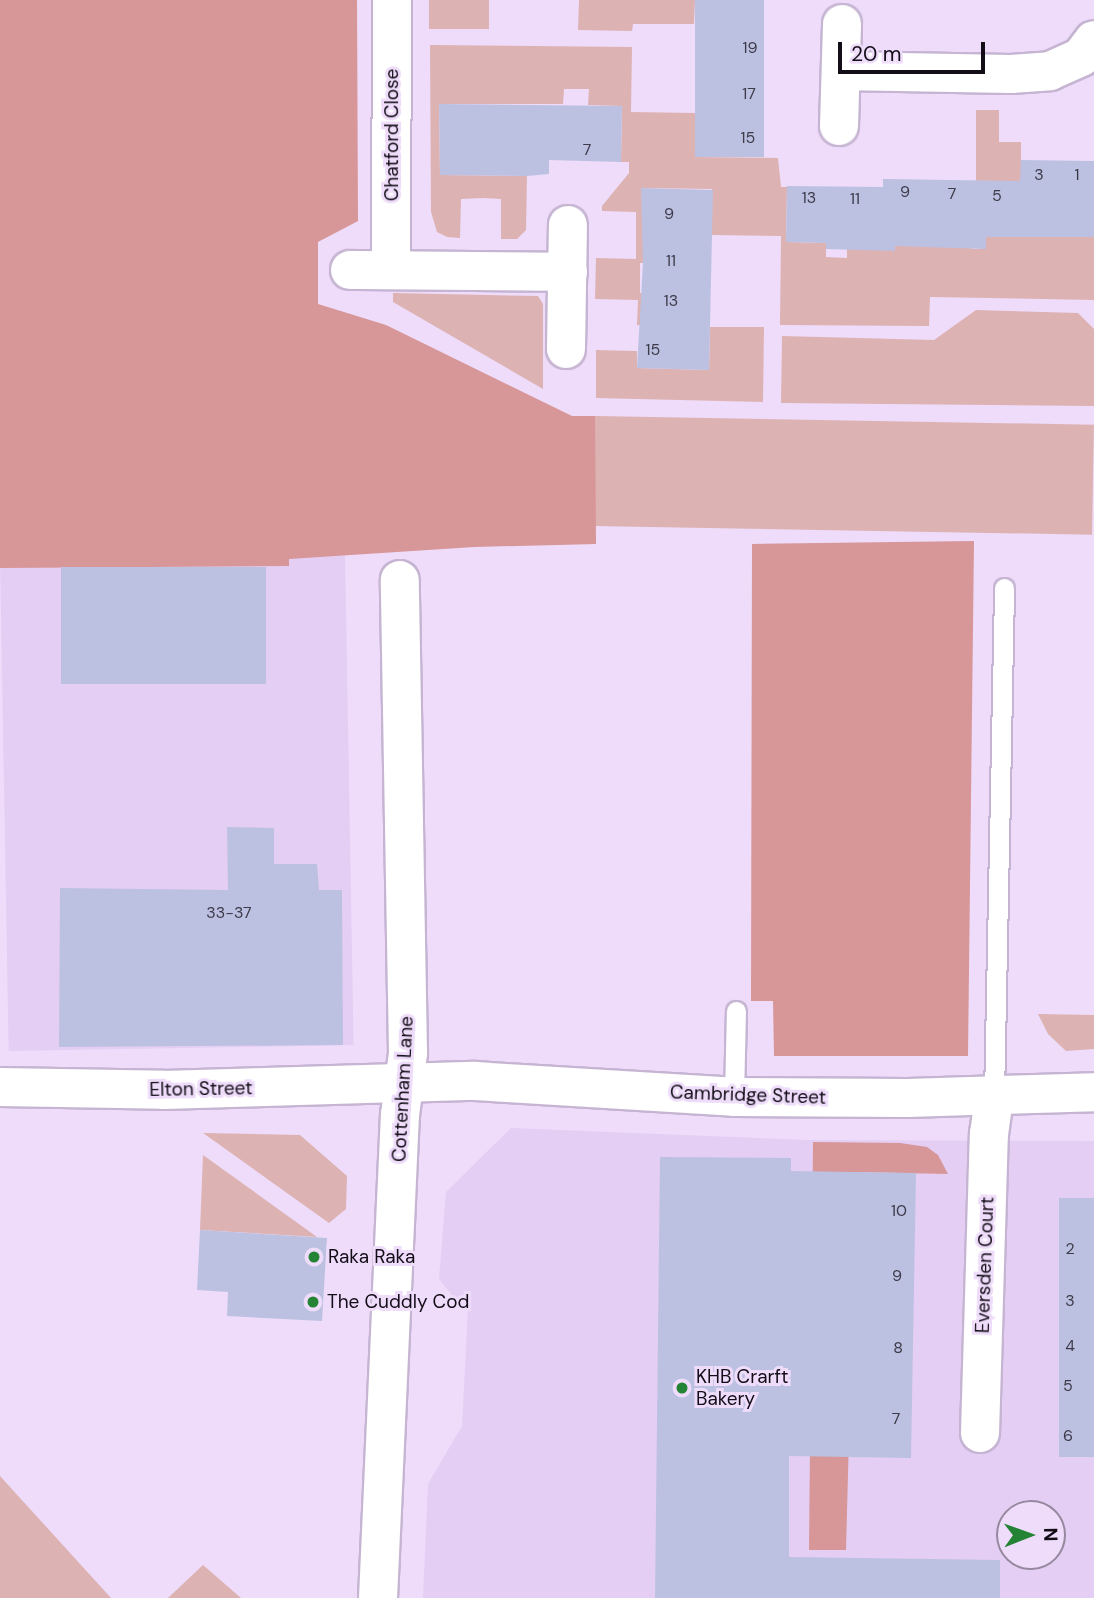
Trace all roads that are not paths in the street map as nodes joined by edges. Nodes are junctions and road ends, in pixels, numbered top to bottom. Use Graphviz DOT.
graph roads {
  1 [pos="392,0"];
  2 [pos="842,24"];
  3 [pos="1094,40"];
  4 [pos="841,71"];
  5 [pos="839,125"];
  6 [pos="568,225"];
  7 [pos="391,269"];
  8 [pos="350,270"];
  9 [pos="568,272"];
  10 [pos="566,349"];
  11 [pos="400,580"];
  12 [pos="1004,588"];
  13 [pos="736,1011"];
  14 [pos="402,1084"];
  15 [pos="0,1087"];
  16 [pos="1094,1092"];
  17 [pos="734,1097"];
  18 [pos="994,1097"];
  19 [pos="980,1433"];
  20 [pos="378,1598"];
  1 -- 7 [label="street, Chatford Close"];
  2 -- 4 [label="street"];
  3 -- 4 [label="street"];
  4 -- 5 [label="street"];
  6 -- 9 [label="street"];
  7 -- 8 [label="street"];
  7 -- 9 [label="street"];
  9 -- 10 [label="street"];
  11 -- 14 [label="street, Cottenham Lane"];
  12 -- 18 [label="lane"];
  13 -- 17 [label="lane"];
  14 -- 15 [label="street, Elton Street"];
  14 -- 17 [label="street, Cambridge Street"];
  14 -- 20 [label="street, Cottenham Lane"];
  16 -- 18 [label="street, Cambridge Street"];
  17 -- 18 [label="street, Cambridge Street"];
  18 -- 19 [label="street, Eversden Court"];
}
